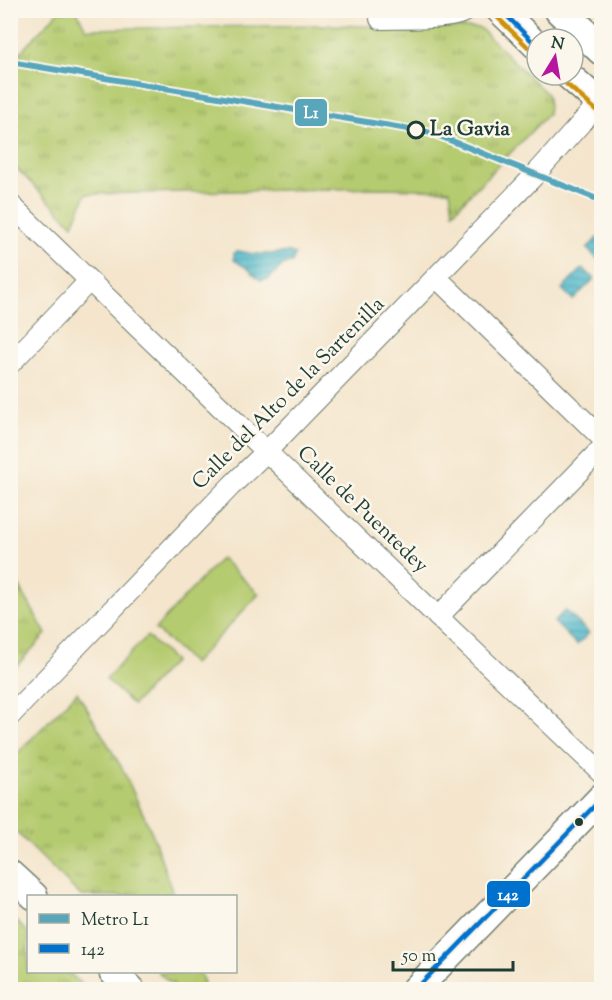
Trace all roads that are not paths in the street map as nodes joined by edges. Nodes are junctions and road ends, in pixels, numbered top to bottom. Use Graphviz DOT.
graph roads {
  1 [pos="466,10"];
  2 [pos="500,10"];
  3 [pos="560,10"];
  4 [pos="381,19"];
  5 [pos="525,34"];
  6 [pos="602,50"];
  7 [pos="581,87"];
  8 [pos="600,104"];
  9 [pos="10,204"];
  10 [pos="437,278"];
  11 [pos="89,281"];
  12 [pos="10,364"];
  13 [pos="602,438"];
  14 [pos="602,448"];
  15 [pos="267,452"];
  16 [pos="438,618"];
  17 [pos="10,716"];
  18 [pos="602,773"];
  19 [pos="602,797"];
  20 [pos="10,874"];
  21 [pos="32,895"];
  22 [pos="113,973"];
  23 [pos="131,990"];
  24 [pos="415,990"];
  1 -- 4 [label="street"];
  2 -- 5 [label="main road"];
  3 -- 6 [label="main road"];
  7 -- 8 [label="main road"];
  8 -- 10 [label="street, Calle del Alto de la Sartenilla"];
  9 -- 11 [label="street, Calle de Puentedey"];
  10 -- 13 [label="street"];
  10 -- 15 [label="street, Calle del Alto de la Sartenilla"];
  11 -- 12 [label="street"];
  11 -- 15 [label="street, Calle de Puentedey"];
  14 -- 16 [label="street"];
  15 -- 16 [label="street, Calle de Puentedey"];
  15 -- 17 [label="street, Calle del Alto de la Sartenilla"];
  16 -- 18 [label="street, Calle de Puentedey"];
  19 -- 24 [label="main road"];
  20 -- 21 [label="main road"];
  22 -- 23 [label="main road"];
}
